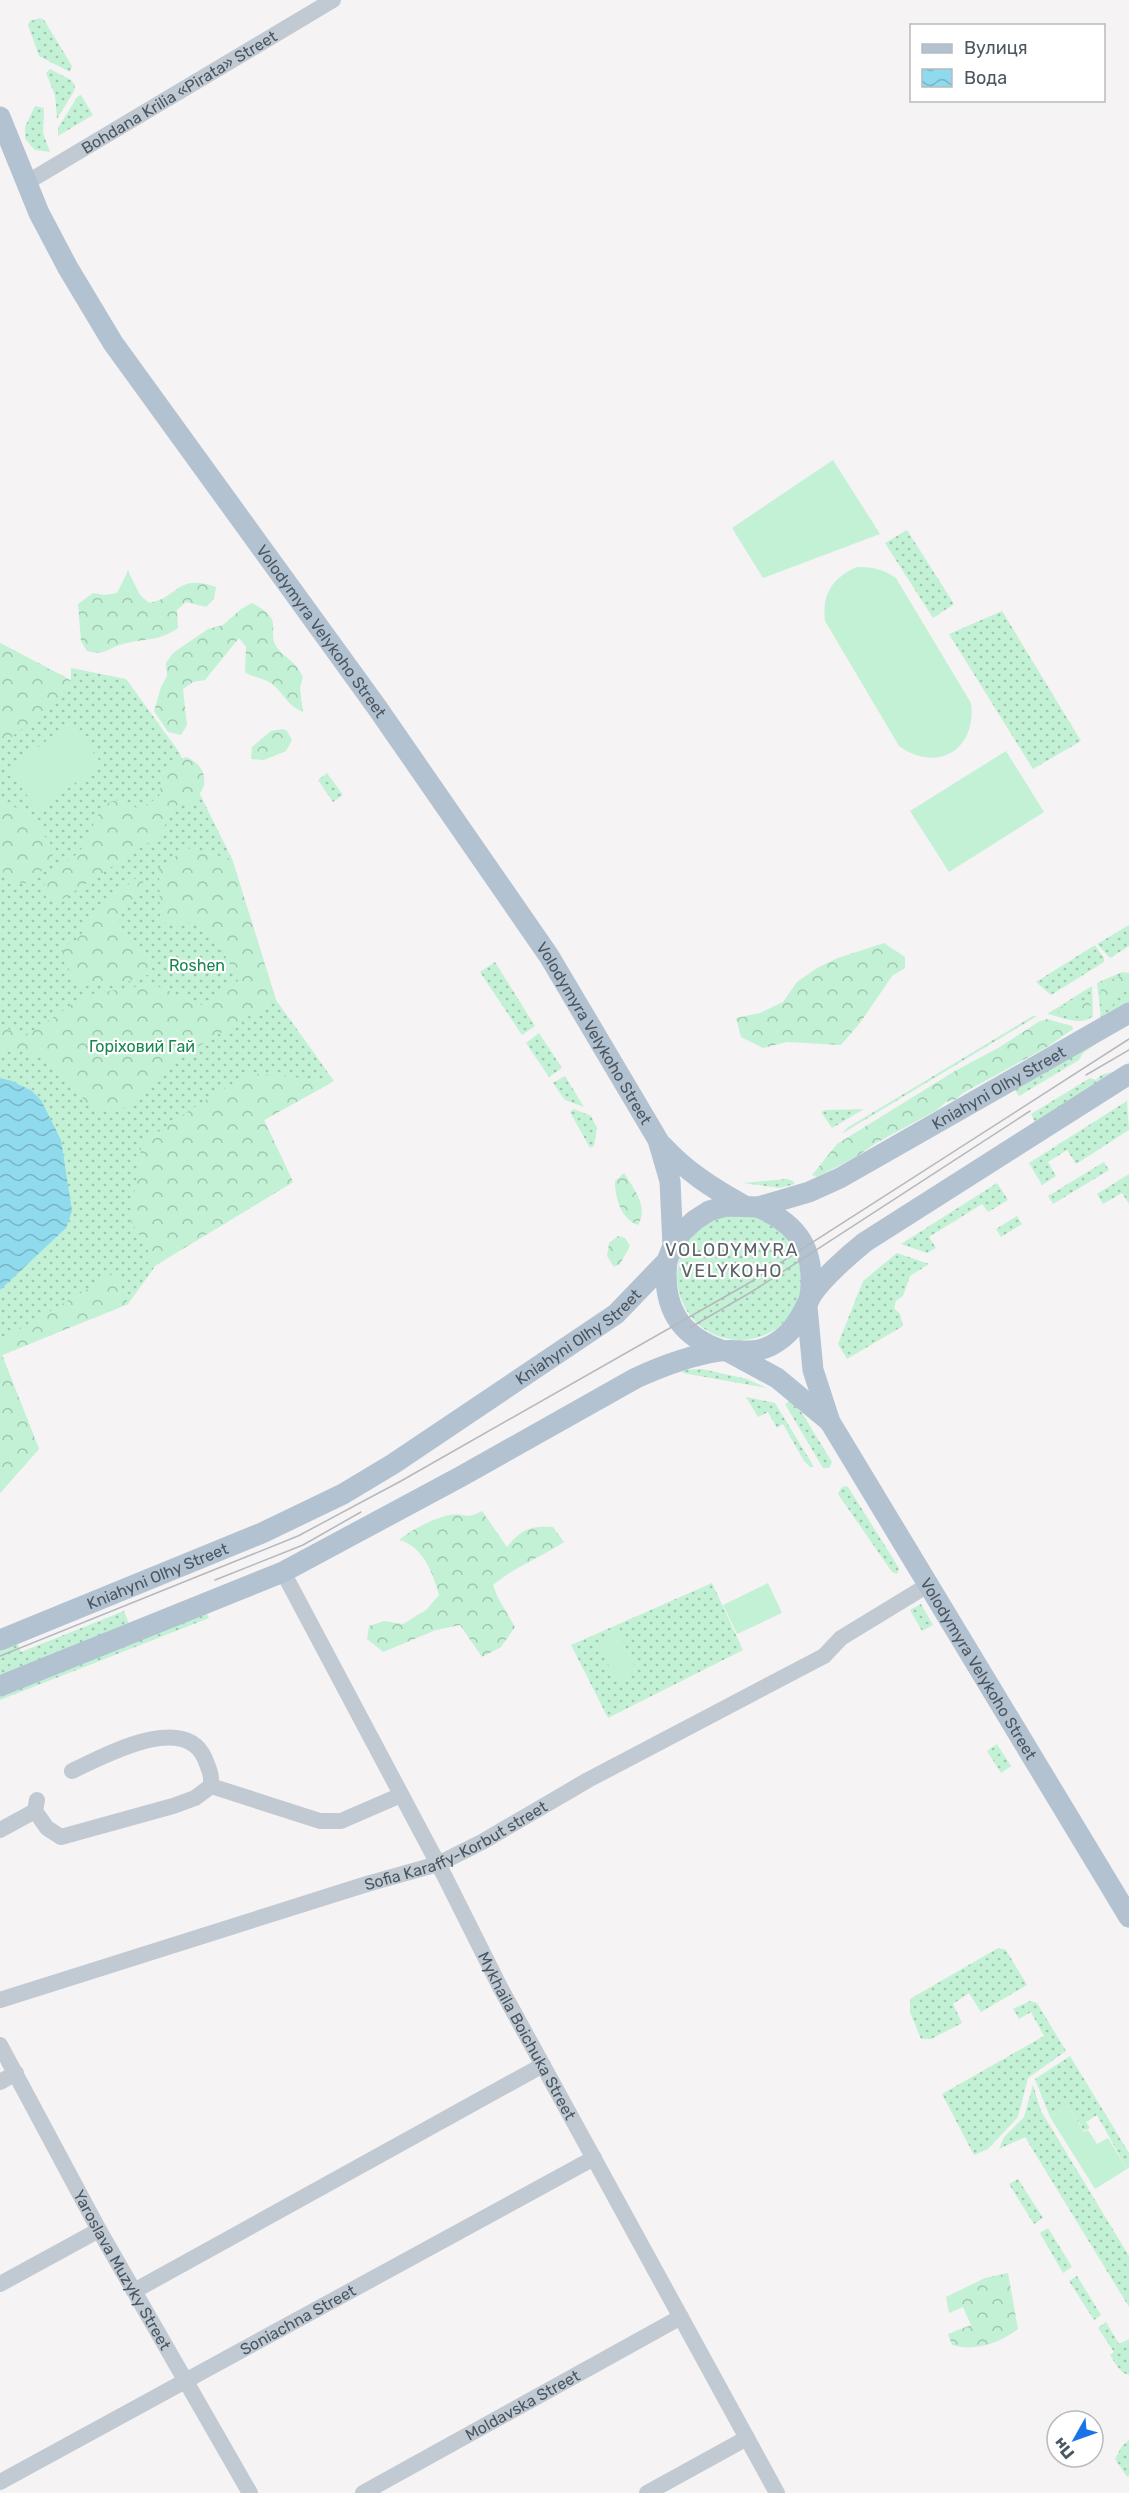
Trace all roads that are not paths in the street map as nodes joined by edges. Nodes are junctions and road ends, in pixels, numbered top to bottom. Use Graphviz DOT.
graph roads {
  1 [pos="333,0"];
  2 [pos="0,117"];
  3 [pos="26,183"];
  4 [pos="1129,1013"];
  5 [pos="1129,1074"];
  6 [pos="657,1140"];
  7 [pos="750,1206"];
  8 [pos="670,1253"];
  9 [pos="809,1302"];
  10 [pos="725,1351"];
  11 [pos="830,1422"];
  12 [pos="283,1572"];
  13 [pos="928,1585"];
  14 [pos="0,1640"];
  15 [pos="0,1686"];
  16 [pos="72,1771"];
  17 [pos="211,1786"];
  18 [pos="401,1795"];
  19 [pos="0,1830"];
  20 [pos="438,1864"];
  21 [pos="1129,1917"];
  22 [pos="0,2000"];
  23 [pos="0,2045"];
  24 [pos="543,2065"];
  25 [pos="16,2073"];
  26 [pos="0,2082"];
  27 [pos="594,2158"];
  28 [pos="99,2230"];
  29 [pos="0,2284"];
  30 [pos="134,2292"];
  31 [pos="681,2317"];
  32 [pos="187,2380"];
  33 [pos="747,2438"];
  34 [pos="0,2482"];
  35 [pos="250,2493"];
  36 [pos="363,2493"];
  37 [pos="647,2493"];
  38 [pos="777,2493"];
  1 -- 3 [label="street, Bohdana Krilia «Pirata» Street"];
  2 -- 3 [label="main road, Volodymyra Velykoho Street"];
  3 -- 6 [label="main road, Volodymyra Velykoho Street"];
  4 -- 7 [label="main road, Kniahyni Olhy Street"];
  5 -- 9 [label="main road"];
  6 -- 7 [label="main road, Volodymyra Velykoho Street"];
  6 -- 8 [label="main road, Volodymyra Velykoho Street"];
  7 -- 8 [label="main road, Kniahyni Olhy Street"];
  7 -- 9 [label="main road, Volodymyra Velykoho Street"];
  8 -- 10 [label="main road, Volodymyra Velykoho Street"];
  8 -- 14 [label="main road, Kniahyni Olhy Street"];
  9 -- 10 [label="main road"];
  9 -- 11 [label="main road, Volodymyra Velykoho Street"];
  10 -- 11 [label="main road, Volodymyra Velykoho Street"];
  10 -- 12 [label="main road"];
  11 -- 13 [label="main road, Volodymyra Velykoho Street"];
  12 -- 15 [label="main road"];
  12 -- 18 [label="street, Mykhaila Boichuka Street"];
  13 -- 20 [label="street, Sofia Karaffy-Korbut street"];
  13 -- 21 [label="main road, Volodymyra Velykoho Street"];
  16 -- 17 [label="street"];
  17 -- 18 [label="street"];
  17 -- 19 [label="street"];
  18 -- 20 [label="street, Mykhaila Boichuka Street"];
  20 -- 22 [label="street, Sofia Karaffy-Korbut street"];
  20 -- 24 [label="street, Mykhaila Boichuka Street"];
  23 -- 25 [label="street, Yaroslava Muzyky Street"];
  24 -- 27 [label="street, Mykhaila Boichuka Street"];
  24 -- 30 [label="street"];
  25 -- 26 [label="street"];
  25 -- 28 [label="street, Yaroslava Muzyky Street"];
  27 -- 31 [label="street, Mykhaila Boichuka Street"];
  27 -- 32 [label="street, Soniachna Street"];
  28 -- 29 [label="street"];
  28 -- 30 [label="street, Yaroslava Muzyky Street"];
  30 -- 32 [label="street, Yaroslava Muzyky Street"];
  31 -- 33 [label="street, Mykhaila Boichuka Street"];
  31 -- 36 [label="street, Moldavska Street"];
  32 -- 34 [label="street, Soniachna Street"];
  32 -- 35 [label="street, Yaroslava Muzyky Street"];
  33 -- 37 [label="street"];
  33 -- 38 [label="street, Mykhaila Boichuka Street"];
}
